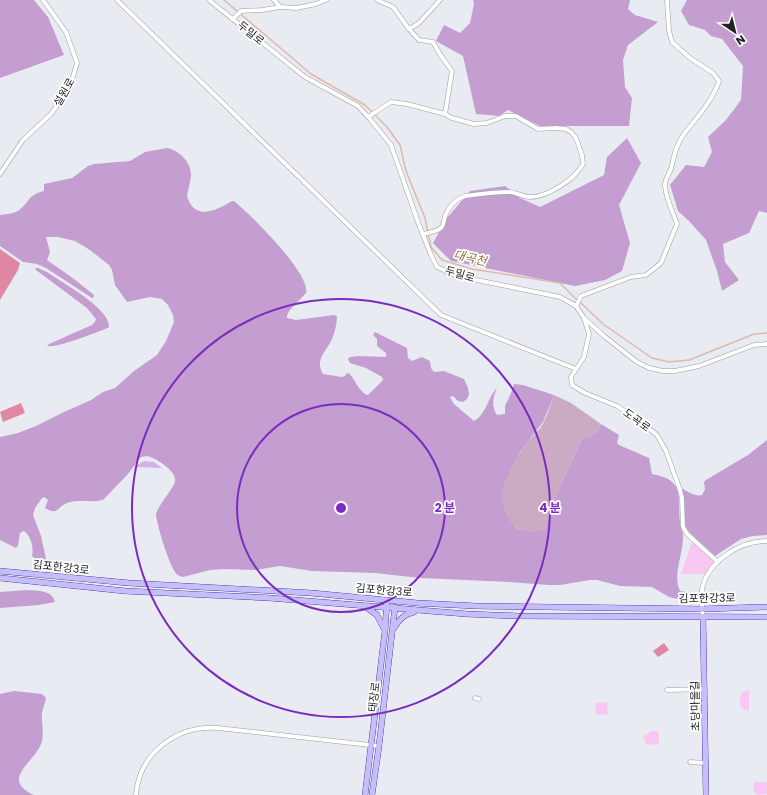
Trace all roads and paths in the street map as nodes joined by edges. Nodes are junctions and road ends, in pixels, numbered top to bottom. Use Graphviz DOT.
graph roads {
  1 [pos="43,0"];
  2 [pos="118,0"];
  3 [pos="209,0"];
  4 [pos="274,0"];
  5 [pos="326,0"];
  6 [pos="377,0"];
  7 [pos="440,0"];
  8 [pos="666,0"];
  9 [pos="280,7"];
  10 [pos="233,19"];
  11 [pos="409,29"];
  12 [pos="445,114"];
  13 [pos="370,116"];
  14 [pos="0,174"];
  15 [pos="424,234"];
  16 [pos="576,304"];
  17 [pos="584,318"];
  18 [pos="767,344"];
  19 [pos="576,369"];
  20 [pos="767,541"];
  21 [pos="718,562"];
  22 [pos="0,571"];
  23 [pos="0,578"];
  24 [pos="388,600"];
  25 [pos="395,601"];
  26 [pos="364,606"];
  27 [pos="767,607"];
  28 [pos="387,608"];
  29 [pos="394,609"];
  30 [pos="702,609"];
  31 [pos="417,611"];
  32 [pos="703,617"];
  33 [pos="767,617"];
  34 [pos="392,630"];
  35 [pos="386,631"];
  36 [pos="705,689"];
  37 [pos="666,690"];
  38 [pos="372,745"];
  39 [pos="379,746"];
  40 [pos="690,762"];
  41 [pos="706,763"];
  42 [pos="136,795"];
  43 [pos="365,795"];
  44 [pos="372,795"];
  45 [pos="706,795"];
  1 -- 14 [label="street, 설원로"];
  2 -- 19 [label="street"];
  3 -- 10 [label="street, 두밀로"];
  4 -- 9 [label="street"];
  5 -- 9 [label="street"];
  6 -- 11 [label="street"];
  7 -- 11 [label="street"];
  8 -- 16 [label="street"];
  9 -- 10 [label="street"];
  10 -- 13 [label="street, 두밀로"];
  11 -- 12 [label="street"];
  12 -- 13 [label="street"];
  12 -- 15 [label="street"];
  13 -- 15 [label="street, 두밀로"];
  15 -- 16 [label="street, 두밀로"];
  16 -- 17 [label="street, 두밀로"];
  17 -- 18 [label="street, 두밀로"];
  17 -- 19 [label="street"];
  19 -- 21 [label="street, 도곡로"];
  20 -- 21 [label="street"];
  21 -- 30 [label="street"];
  22 -- 24 [label="street, 김포한강3로"];
  23 -- 26 [label="street, 김포한강3로"];
  24 -- 25 [label="street, 김포한강3로"];
  24 -- 28 [label="street"];
  25 -- 29 [label="street, 태장로"];
  25 -- 30 [label="street, 김포한강3로"];
  26 -- 28 [label="street, 김포한강3로"];
  26 -- 35 [label="street"];
  27 -- 30 [label="street, 김포한강3로"];
  28 -- 29 [label="street, 김포한강3로"];
  28 -- 35 [label="street"];
  29 -- 31 [label="street, 김포한강3로"];
  29 -- 34 [label="street, 태장로"];
  30 -- 32 [label="street"];
  31 -- 32 [label="street, 김포한강3로"];
  31 -- 34 [label="street"];
  32 -- 33 [label="street, 김포한강3로"];
  32 -- 36 [label="street, 초당마을길"];
  34 -- 39 [label="street, 태장로"];
  35 -- 38 [label="street"];
  36 -- 37 [label="street"];
  36 -- 41 [label="street, 초당마을길"];
  38 -- 39 [label="street"];
  38 -- 42 [label="street"];
  38 -- 43 [label="street"];
  39 -- 44 [label="street, 태장로"];
  40 -- 41 [label="street"];
  41 -- 45 [label="street, 초당마을길"];
}
